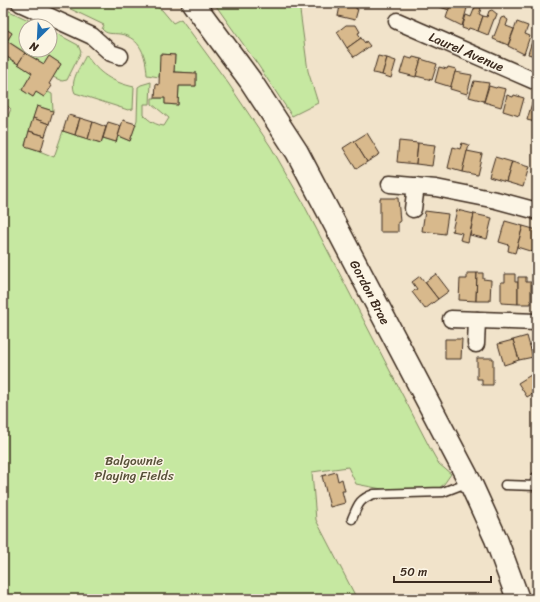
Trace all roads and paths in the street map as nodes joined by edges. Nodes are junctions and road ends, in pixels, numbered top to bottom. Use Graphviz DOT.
graph roads {
  1 [pos="20,3"];
  2 [pos="193,3"];
  3 [pos="397,21"];
  4 [pos="120,56"];
  5 [pos="537,82"];
  6 [pos="390,184"];
  7 [pos="416,186"];
  8 [pos="413,209"];
  9 [pos="537,211"];
  10 [pos="451,319"];
  11 [pos="477,320"];
  12 [pos="537,322"];
  13 [pos="476,344"];
  14 [pos="536,477"];
  15 [pos="470,482"];
  16 [pos="505,486"];
  17 [pos="536,486"];
  18 [pos="352,519"];
  19 [pos="518,599"];
  1 -- 4 [label="street"];
  2 -- 15 [label="main road, Gordon Brae"];
  3 -- 5 [label="street, Laurel Avenue"];
  6 -- 7 [label="street"];
  7 -- 8 [label="street"];
  7 -- 9 [label="street"];
  10 -- 11 [label="street"];
  11 -- 12 [label="street"];
  11 -- 13 [label="street"];
  14 -- 17 [label="lane"];
  15 -- 18 [label="lane"];
  15 -- 19 [label="main road, Gordon Brae"];
  16 -- 17 [label="lane"];
}
